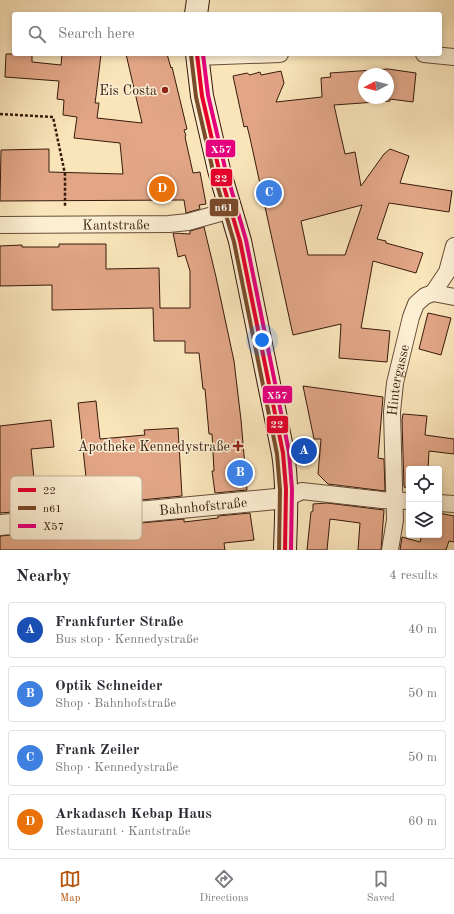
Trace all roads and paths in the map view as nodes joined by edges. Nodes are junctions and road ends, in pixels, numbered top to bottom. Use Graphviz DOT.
graph roads {
  1 [pos="198,0"];
  2 [pos="196,12"];
  3 [pos="197,56"];
  4 [pos="442,56"];
  5 [pos="454,57"];
  6 [pos="0,114"];
  7 [pos="231,210"];
  8 [pos="0,225"];
  9 [pos="66,225"];
  10 [pos="454,246"];
  11 [pos="433,293"];
  12 [pos="454,297"];
  13 [pos="287,498"];
  14 [pos="402,501"];
  15 [pos="442,503"];
  16 [pos="454,504"];
  17 [pos="142,512"];
  18 [pos="10,524"];
  19 [pos="0,525"];
  20 [pos="285,550"];
  21 [pos="390,550"];
  1 -- 2 [label="main road"];
  3 -- 7 [label="main road"];
  4 -- 5 [label="street"];
  6 -- 9 [label="path"];
  7 -- 9 [label="street, Kantstraße"];
  7 -- 13 [label="main road"];
  8 -- 9 [label="street, Kantstraße"];
  10 -- 11 [label="street"];
  11 -- 12 [label="street"];
  11 -- 14 [label="street, Hintergasse"];
  13 -- 14 [label="street"];
  13 -- 17 [label="street, Bahnhofstraße"];
  13 -- 20 [label="main road"];
  14 -- 21 [label="street, Hintergasse"];
  15 -- 16 [label="street"];
  18 -- 19 [label="street, Bahnhofstraße"];
}
